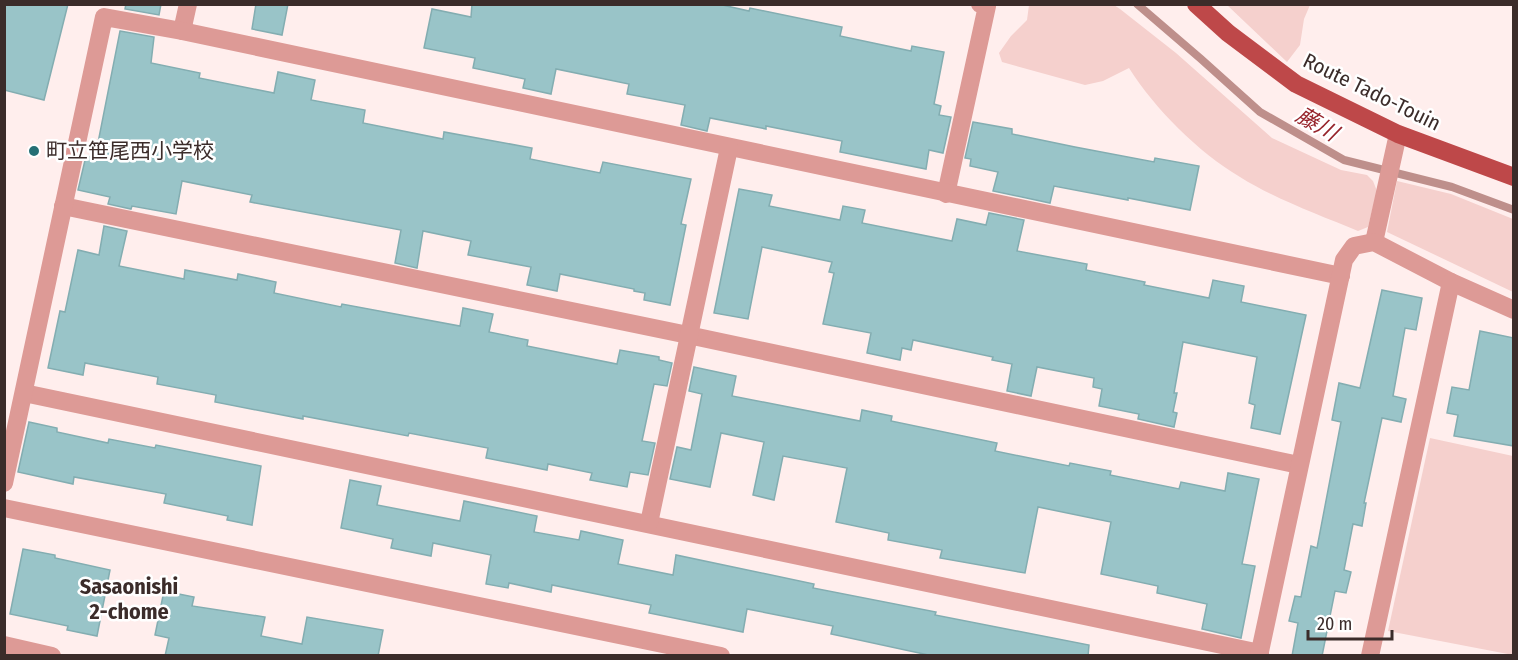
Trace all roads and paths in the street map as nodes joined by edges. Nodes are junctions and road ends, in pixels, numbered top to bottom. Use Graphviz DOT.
graph roads {
  1 [pos="188,4"];
  2 [pos="980,4"];
  3 [pos="1196,4"];
  4 [pos="182,31"];
  5 [pos="1397,143"];
  6 [pos="729,148"];
  7 [pos="1514,177"];
  8 [pos="946,194"];
  9 [pos="63,206"];
  10 [pos="1374,242"];
  11 [pos="1341,276"];
  12 [pos="1451,282"];
  13 [pos="1514,310"];
  14 [pos="688,335"];
  15 [pos="24,393"];
  16 [pos="1299,465"];
  17 [pos="4,483"];
  18 [pos="4,508"];
  19 [pos="649,523"];
  20 [pos="4,645"];
  21 [pos="1260,654"];
  22 [pos="52,656"];
  23 [pos="721,656"];
  24 [pos="1370,656"];
  1 -- 4 [label="street"];
  2 -- 8 [label="street"];
  3 -- 5 [label="main road, Route Tado-Touin"];
  4 -- 6 [label="street"];
  4 -- 9 [label="street"];
  5 -- 7 [label="main road, Route Tado-Touin"];
  5 -- 10 [label="street"];
  6 -- 8 [label="street"];
  6 -- 14 [label="street"];
  8 -- 11 [label="street"];
  9 -- 14 [label="street"];
  9 -- 15 [label="street"];
  10 -- 11 [label="street"];
  10 -- 12 [label="street"];
  11 -- 16 [label="street"];
  12 -- 13 [label="street"];
  12 -- 24 [label="street"];
  14 -- 16 [label="street"];
  14 -- 19 [label="street"];
  15 -- 17 [label="street"];
  15 -- 19 [label="street"];
  16 -- 21 [label="street"];
  18 -- 23 [label="street"];
  19 -- 21 [label="street"];
  20 -- 22 [label="street"];
}
